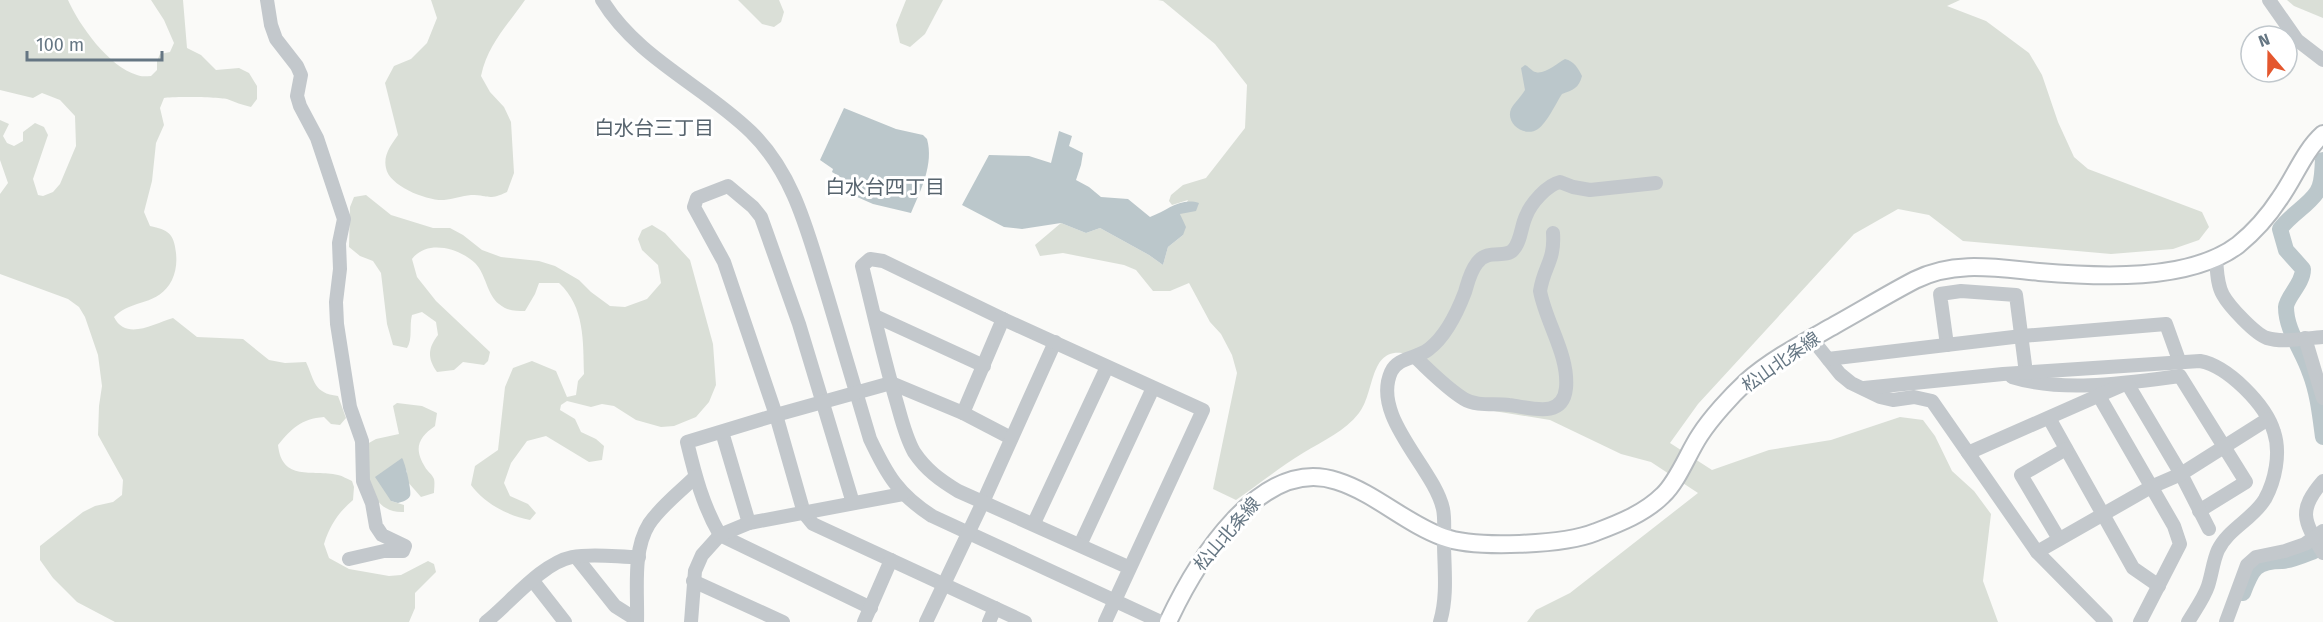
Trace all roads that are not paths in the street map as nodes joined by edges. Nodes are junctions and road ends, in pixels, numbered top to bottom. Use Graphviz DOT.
graph roads {
  1 [pos="267,0"];
  2 [pos="602,0"];
  3 [pos="2269,0"];
  4 [pos="2323,60"];
  5 [pos="2323,134"];
  6 [pos="1656,183"];
  7 [pos="1553,233"];
  8 [pos="2216,258"];
  9 [pos="875,316"];
  10 [pos="1004,320"];
  11 [pos="2022,336"];
  12 [pos="2323,337"];
  13 [pos="2305,338"];
  14 [pos="1812,339"];
  15 [pos="1055,342"];
  16 [pos="1947,345"];
  17 [pos="1415,357"];
  18 [pos="1828,360"];
  19 [pos="2180,363"];
  20 [pos="984,366"];
  21 [pos="1107,368"];
  22 [pos="2026,373"];
  23 [pos="2003,374"];
  24 [pos="891,382"];
  25 [pos="2127,383"];
  26 [pos="1153,388"];
  27 [pos="1864,388"];
  28 [pos="856,393"];
  29 [pos="2099,396"];
  30 [pos="2323,398"];
  31 [pos="823,402"];
  32 [pos="963,413"];
  33 [pos="776,415"];
  34 [pos="2049,418"];
  35 [pos="2268,419"];
  36 [pos="722,432"];
  37 [pos="1011,438"];
  38 [pos="2226,447"];
  39 [pos="2066,449"];
  40 [pos="1968,453"];
  41 [pos="2181,474"];
  42 [pos="695,477"];
  43 [pos="2323,481"];
  44 [pos="2151,486"];
  45 [pos="903,494"];
  46 [pos="983,502"];
  47 [pos="853,503"];
  48 [pos="2199,511"];
  49 [pos="804,513"];
  50 [pos="2103,514"];
  51 [pos="749,523"];
  52 [pos="1034,523"];
  53 [pos="2209,529"];
  54 [pos="967,534"];
  55 [pos="2318,534"];
  56 [pos="720,536"];
  57 [pos="1444,537"];
  58 [pos="2059,539"];
  59 [pos="1080,545"];
  60 [pos="2037,552"];
  61 [pos="2323,553"];
  62 [pos="576,557"];
  63 [pos="639,557"];
  64 [pos="349,559"];
  65 [pos="891,560"];
  66 [pos="1130,568"];
  67 [pos="693,580"];
  68 [pos="533,581"];
  69 [pos="943,585"];
  70 [pos="2159,586"];
  71 [pos="1114,601"];
  72 [pos="870,608"];
  73 [pos="995,608"];
  74 [pos="493,620"];
  75 [pos="637,621"];
  76 [pos="565,622"];
  77 [pos="691,622"];
  78 [pos="783,622"];
  79 [pos="864,622"];
  80 [pos="926,622"];
  81 [pos="989,622"];
  82 [pos="1025,622"];
  83 [pos="1104,622"];
  84 [pos="1161,622"];
  85 [pos="1168,622"];
  86 [pos="1440,622"];
  87 [pos="2106,622"];
  88 [pos="2140,622"];
  89 [pos="2188,622"];
  90 [pos="2226,622"];
  1 -- 64 [label="street"];
  2 -- 28 [label="street"];
  3 -- 4 [label="street"];
  5 -- 8 [label="main road, 松山北条線"];
  6 -- 17 [label="street"];
  7 -- 17 [label="street"];
  8 -- 13 [label="street"];
  8 -- 14 [label="main road, 松山北条線"];
  9 -- 10 [label="street"];
  9 -- 20 [label="street"];
  9 -- 24 [label="street"];
  10 -- 15 [label="street"];
  10 -- 20 [label="street"];
  11 -- 16 [label="street"];
  11 -- 16 [label="street"];
  11 -- 19 [label="street"];
  11 -- 22 [label="street"];
  12 -- 13 [label="street"];
  13 -- 30 [label="street"];
  14 -- 18 [label="street"];
  14 -- 57 [label="main road, 松山北条線"];
  15 -- 21 [label="street"];
  15 -- 37 [label="street"];
  16 -- 18 [label="street"];
  17 -- 57 [label="street"];
  18 -- 27 [label="street"];
  19 -- 22 [label="street"];
  19 -- 35 [label="street"];
  20 -- 32 [label="street"];
  21 -- 26 [label="street"];
  21 -- 52 [label="street"];
  22 -- 23 [label="street"];
  23 -- 25 [label="street"];
  23 -- 27 [label="street"];
  24 -- 28 [label="street"];
  24 -- 32 [label="street"];
  24 -- 46 [label="street"];
  25 -- 29 [label="street"];
  25 -- 38 [label="street"];
  25 -- 41 [label="street"];
  26 -- 59 [label="street"];
  26 -- 66 [label="street"];
  27 -- 40 [label="street"];
  28 -- 31 [label="street"];
  28 -- 45 [label="street"];
  29 -- 34 [label="street"];
  29 -- 44 [label="street"];
  31 -- 33 [label="street"];
  31 -- 33 [label="street"];
  31 -- 47 [label="street"];
  32 -- 37 [label="street"];
  33 -- 36 [label="street"];
  33 -- 49 [label="street"];
  34 -- 39 [label="street"];
  34 -- 40 [label="street"];
  35 -- 38 [label="street"];
  35 -- 89 [label="street"];
  36 -- 42 [label="street"];
  36 -- 51 [label="street"];
  37 -- 46 [label="street"];
  38 -- 41 [label="street"];
  38 -- 48 [label="street"];
  39 -- 50 [label="street"];
  39 -- 58 [label="street"];
  40 -- 60 [label="street"];
  41 -- 44 [label="street"];
  41 -- 48 [label="street"];
  42 -- 56 [label="street"];
  42 -- 63 [label="street"];
  43 -- 55 [label="street"];
  44 -- 50 [label="street"];
  44 -- 70 [label="street"];
  45 -- 47 [label="street"];
  45 -- 54 [label="street"];
  46 -- 52 [label="street"];
  46 -- 54 [label="street"];
  47 -- 49 [label="street"];
  48 -- 53 [label="street"];
  49 -- 51 [label="street"];
  49 -- 65 [label="street"];
  50 -- 58 [label="street"];
  50 -- 70 [label="street"];
  51 -- 56 [label="street"];
  52 -- 59 [label="street"];
  54 -- 69 [label="street"];
  54 -- 71 [label="street"];
  55 -- 61 [label="street"];
  55 -- 90 [label="street"];
  56 -- 67 [label="street"];
  56 -- 72 [label="street"];
  57 -- 85 [label="main road, 松山北条線"];
  57 -- 86 [label="street"];
  58 -- 60 [label="street"];
  59 -- 66 [label="street"];
  60 -- 87 [label="street"];
  62 -- 63 [label="street"];
  62 -- 68 [label="street"];
  62 -- 75 [label="street"];
  63 -- 75 [label="street"];
  65 -- 69 [label="street"];
  65 -- 72 [label="street"];
  66 -- 71 [label="street"];
  67 -- 77 [label="street"];
  67 -- 78 [label="street"];
  68 -- 74 [label="street"];
  68 -- 76 [label="street"];
  69 -- 73 [label="street"];
  69 -- 80 [label="street"];
  70 -- 88 [label="street"];
  71 -- 83 [label="street"];
  71 -- 84 [label="street"];
  72 -- 79 [label="street"];
  73 -- 81 [label="street"];
  73 -- 82 [label="street"];
}
